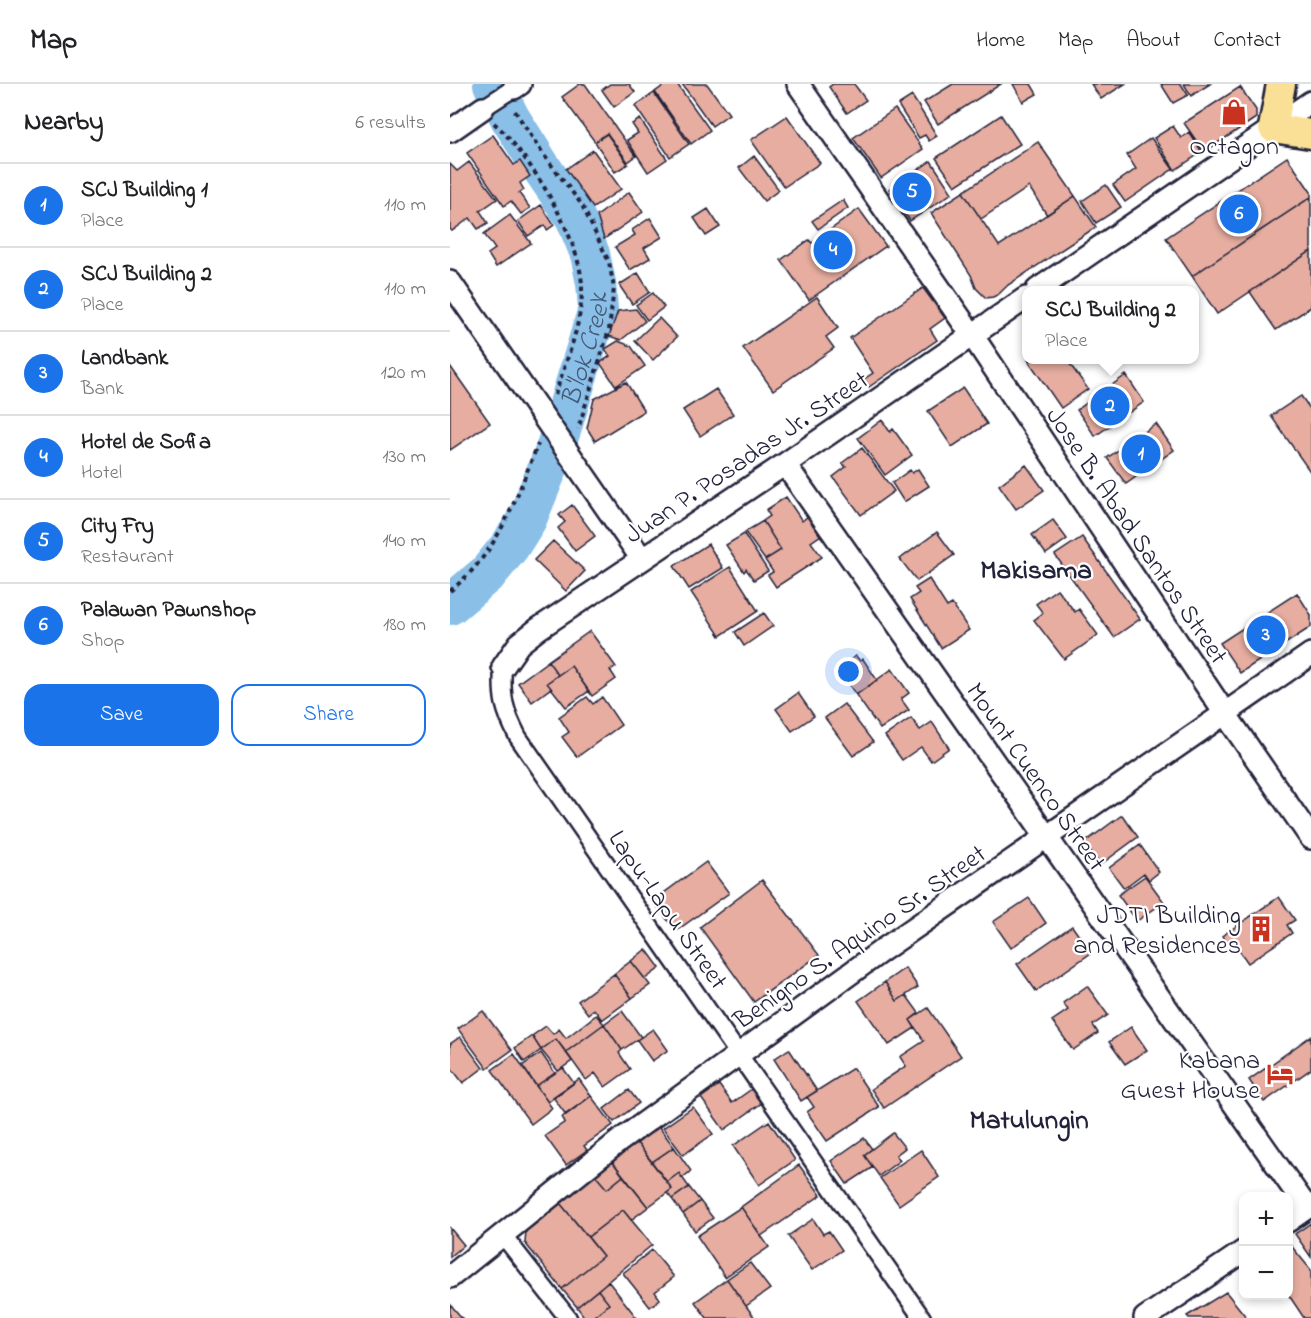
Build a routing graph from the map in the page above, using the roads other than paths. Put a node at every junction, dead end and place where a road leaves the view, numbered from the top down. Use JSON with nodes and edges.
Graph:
{"nodes":[{"id":1,"x":798,"y":84,"type":"edge"},
{"id":2,"x":1281,"y":84,"type":"edge"},
{"id":3,"x":517,"y":86,"type":"edge"},
{"id":4,"x":1311,"y":102,"type":"edge"},
{"id":5,"x":482,"y":109,"type":"joint"},
{"id":6,"x":1273,"y":128,"type":"junction"},
{"id":7,"x":450,"y":130,"type":"edge"},
{"id":8,"x":1311,"y":134,"type":"edge"},
{"id":9,"x":450,"y":282,"type":"edge"},
{"id":10,"x":1044,"y":286,"type":"edge"},
{"id":11,"x":1022,"y":301,"type":"edge"},
{"id":12,"x":972,"y":335,"type":"junction"},
{"id":13,"x":785,"y":464,"type":"junction"},
{"id":14,"x":642,"y":559,"type":"junction"},
{"id":15,"x":1311,"y":654,"type":"edge"},
{"id":16,"x":504,"y":667,"type":"joint"},
{"id":17,"x":1224,"y":712,"type":"junction"},
{"id":18,"x":1046,"y":836,"type":"junction"},
{"id":19,"x":1311,"y":838,"type":"edge"},
{"id":20,"x":740,"y":1054,"type":"junction"},
{"id":21,"x":1309,"y":1207,"type":"edge"},
{"id":22,"x":1293,"y":1218,"type":"edge"},
{"id":23,"x":502,"y":1234,"type":"junction"},
{"id":24,"x":1239,"y":1255,"type":"edge"},
{"id":25,"x":450,"y":1277,"type":"edge"},
{"id":26,"x":1159,"y":1314,"type":"edge"},
{"id":27,"x":568,"y":1318,"type":"edge"},
{"id":28,"x":922,"y":1318,"type":"edge"}],
"edges":[{"from":1,"to":12,"type":"street","name":"Jose B. Abad Santos Street"},
{"from":2,"to":6,"type":"highway"},
{"from":3,"to":5,"type":"street"},
{"from":4,"to":6,"type":"street"},
{"from":5,"to":7,"type":"street"},
{"from":6,"to":8,"type":"highway"},
{"from":6,"to":10,"type":"street"},
{"from":9,"to":14,"type":"street"},
{"from":11,"to":12,"type":"street","name":"Juan P. Posadas Jr. Street"},
{"from":12,"to":13,"type":"street","name":"Juan P. Posadas Jr. Street"},
{"from":12,"to":17,"type":"street","name":"Jose B. Abad Santos Street"},
{"from":13,"to":14,"type":"street","name":"Juan P. Posadas Jr. Street"},
{"from":13,"to":18,"type":"street","name":"Mount Cuenco Street"},
{"from":14,"to":16,"type":"street","name":"Juan P. Posadas Jr. Street"},
{"from":15,"to":17,"type":"street","name":"Benigno S. Aquino Sr. Street"},
{"from":16,"to":20,"type":"street","name":"Lapu-Lapu Street"},
{"from":17,"to":18,"type":"street","name":"Benigno S. Aquino Sr. Street"},
{"from":17,"to":19,"type":"street","name":"Jose B. Abad Santos Street"},
{"from":18,"to":20,"type":"street","name":"Benigno S. Aquino Sr. Street"},
{"from":18,"to":21,"type":"street","name":"Mount Cuenco Street"},
{"from":20,"to":23,"type":"street","name":"Benigno S. Aquino Sr. Street"},
{"from":20,"to":28,"type":"street","name":"Lapu-Lapu Street"},
{"from":21,"to":22,"type":"street"},
{"from":23,"to":25,"type":"street","name":"Benigno S. Aquino Sr. Street"},
{"from":23,"to":27,"type":"street"},
{"from":24,"to":26,"type":"street"}]}
